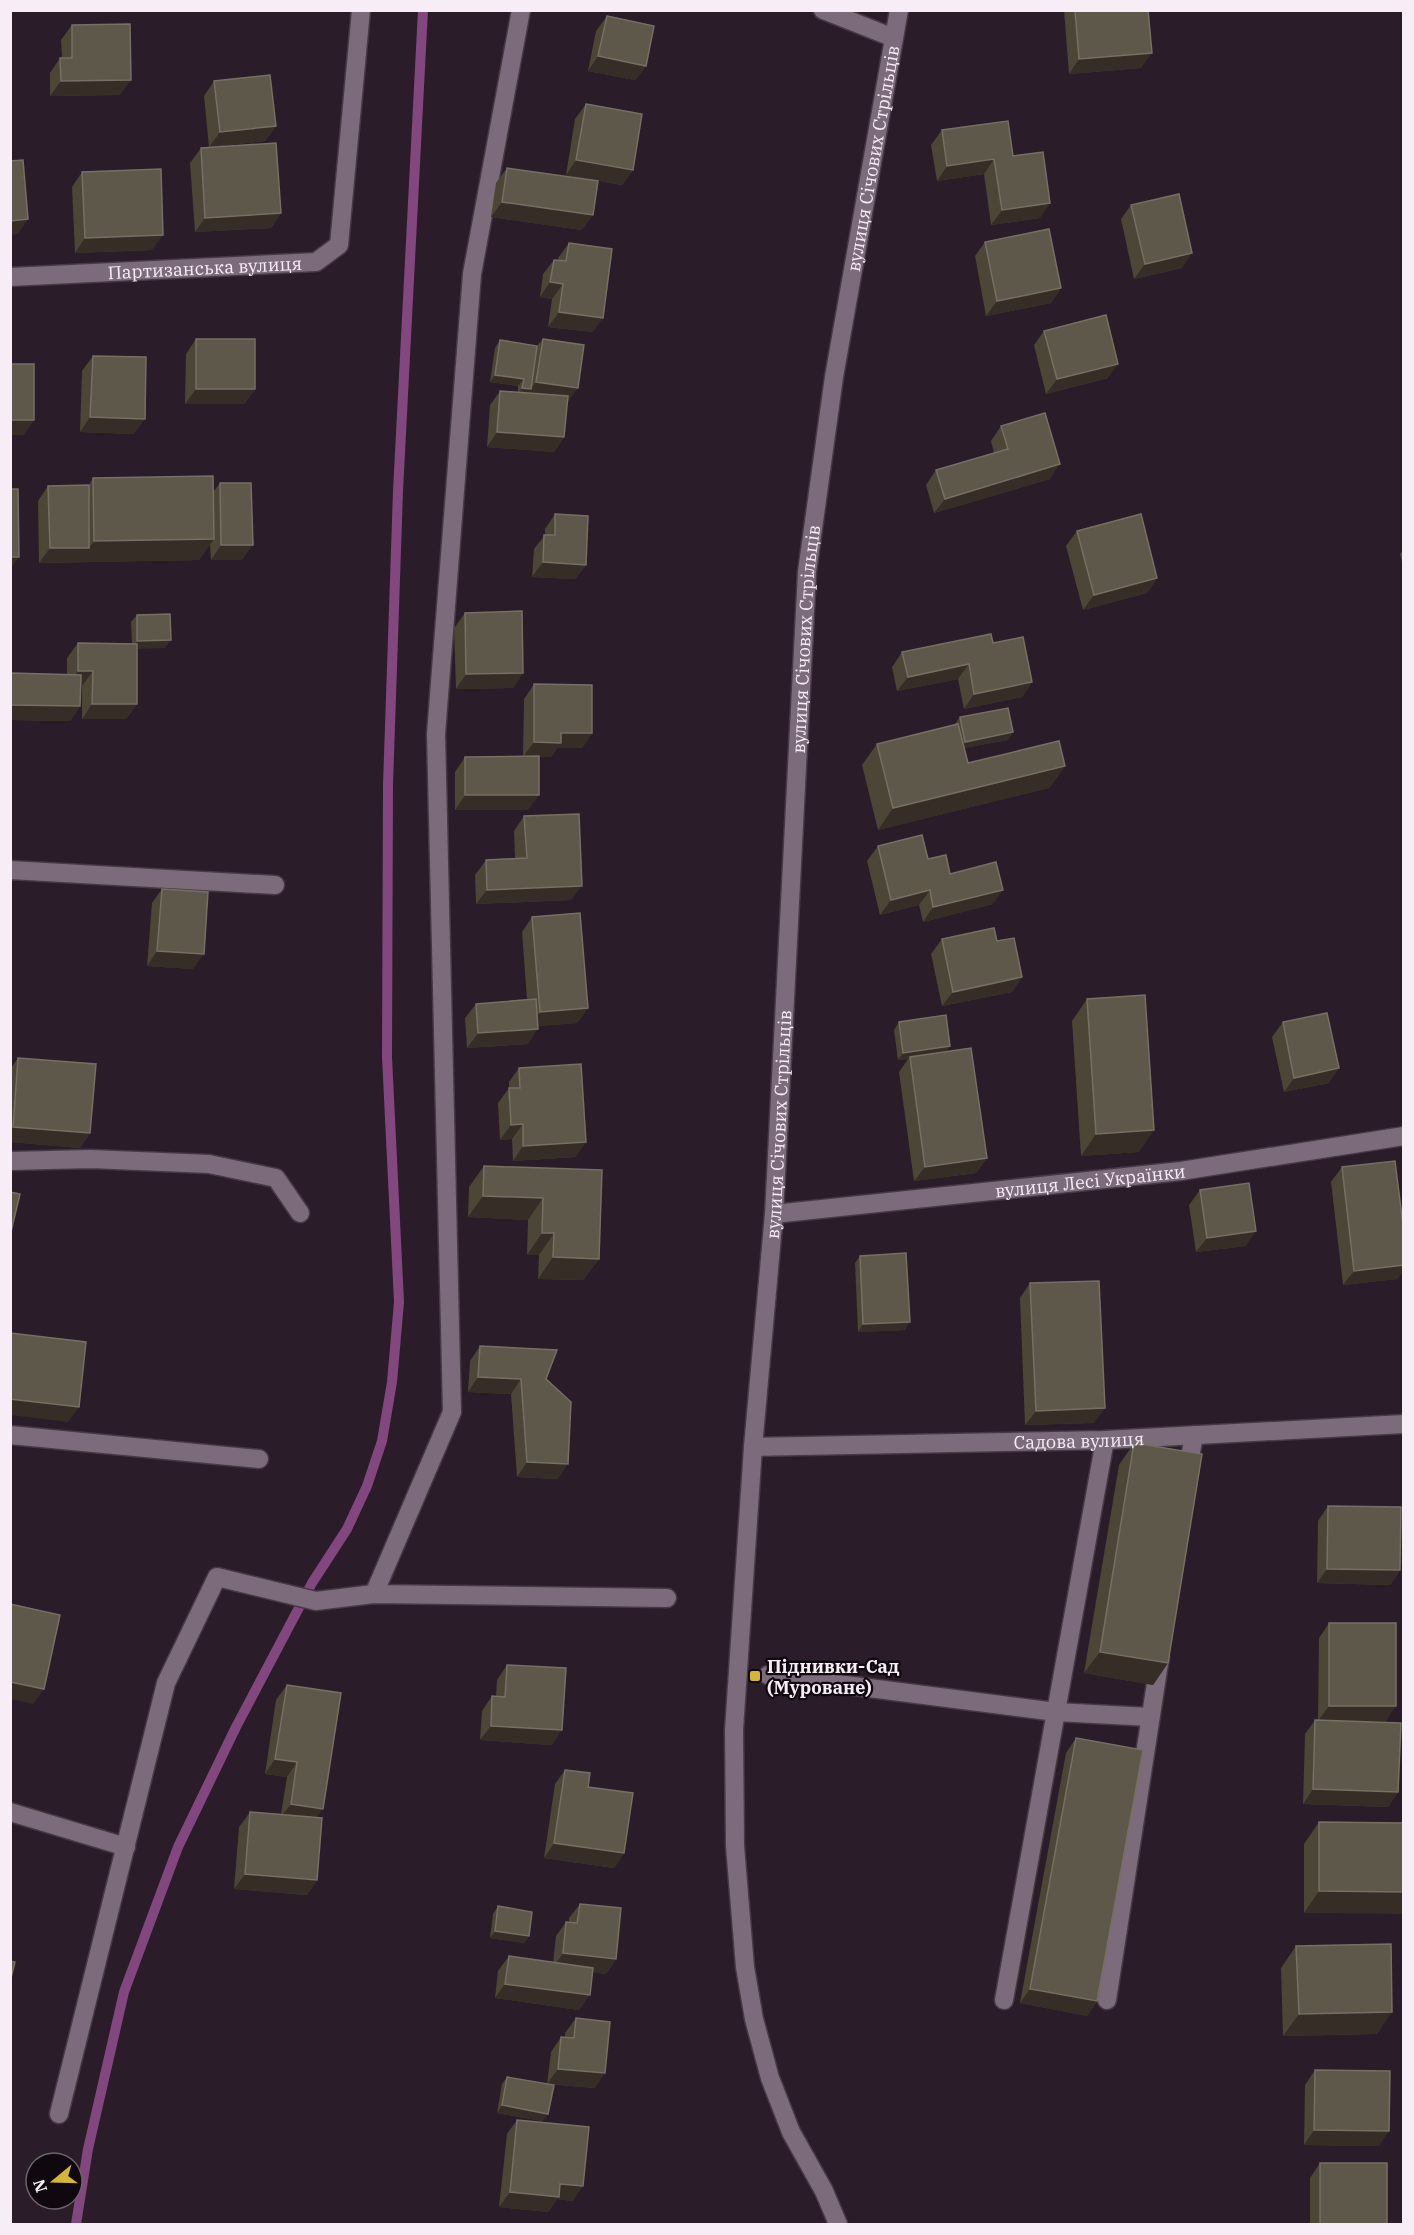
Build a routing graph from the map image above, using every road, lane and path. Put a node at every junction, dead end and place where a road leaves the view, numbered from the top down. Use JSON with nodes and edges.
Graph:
{"nodes":[{"id":1,"x":361,"y":10,"type":"edge"},
{"id":2,"x":521,"y":10,"type":"edge"},
{"id":3,"x":823,"y":10,"type":"edge"},
{"id":4,"x":899,"y":10,"type":"edge"},
{"id":5,"x":894,"y":38,"type":"junction"},
{"id":6,"x":10,"y":277,"type":"edge"},
{"id":7,"x":10,"y":870,"type":"edge"},
{"id":8,"x":275,"y":885,"type":"dead end"},
{"id":9,"x":1404,"y":1136,"type":"edge"},
{"id":10,"x":10,"y":1161,"type":"edge"},
{"id":11,"x":300,"y":1213,"type":"dead end"},
{"id":12,"x":774,"y":1214,"type":"junction"},
{"id":13,"x":1404,"y":1424,"type":"edge"},
{"id":14,"x":10,"y":1435,"type":"edge"},
{"id":15,"x":1194,"y":1436,"type":"junction"},
{"id":16,"x":1105,"y":1440,"type":"junction"},
{"id":17,"x":753,"y":1447,"type":"junction"},
{"id":18,"x":259,"y":1459,"type":"dead end"},
{"id":19,"x":1185,"y":1494,"type":"edge"},
{"id":20,"x":374,"y":1594,"type":"junction"},
{"id":21,"x":667,"y":1598,"type":"dead end"},
{"id":22,"x":1163,"y":1635,"type":"edge"},
{"id":23,"x":768,"y":1675,"type":"dead end"},
{"id":24,"x":1056,"y":1712,"type":"junction"},
{"id":25,"x":1150,"y":1718,"type":"junction"},
{"id":26,"x":10,"y":1812,"type":"edge"},
{"id":27,"x":126,"y":1847,"type":"junction"},
{"id":28,"x":1004,"y":2000,"type":"dead end"},
{"id":29,"x":1107,"y":2000,"type":"dead end"},
{"id":30,"x":59,"y":2114,"type":"dead end"},
{"id":31,"x":838,"y":2224,"type":"edge"}],
"edges":[{"from":1,"to":6,"type":"street","name":"Партизанська вулиця"},
{"from":2,"to":20,"type":"street"},
{"from":3,"to":5,"type":"street"},
{"from":4,"to":5,"type":"street","name":"вулиця Січових Стрільців"},
{"from":5,"to":12,"type":"street","name":"вулиця Січових Стрільців"},
{"from":7,"to":8,"type":"street"},
{"from":9,"to":12,"type":"street","name":"вулиця Лесі Українки"},
{"from":10,"to":11,"type":"street"},
{"from":12,"to":17,"type":"street","name":"вулиця Січових Стрільців"},
{"from":13,"to":15,"type":"street","name":"Садова вулиця"},
{"from":14,"to":18,"type":"street"},
{"from":15,"to":16,"type":"street","name":"Садова вулиця"},
{"from":15,"to":19,"type":"street"},
{"from":16,"to":17,"type":"street","name":"Садова вулиця"},
{"from":16,"to":24,"type":"street"},
{"from":17,"to":31,"type":"street","name":"вулиця Січових Стрільців"},
{"from":20,"to":21,"type":"street"},
{"from":20,"to":27,"type":"street"},
{"from":22,"to":25,"type":"street"},
{"from":23,"to":24,"type":"street"},
{"from":24,"to":25,"type":"street"},
{"from":24,"to":28,"type":"street"},
{"from":25,"to":29,"type":"street"},
{"from":26,"to":27,"type":"street"},
{"from":27,"to":30,"type":"street"}]}
